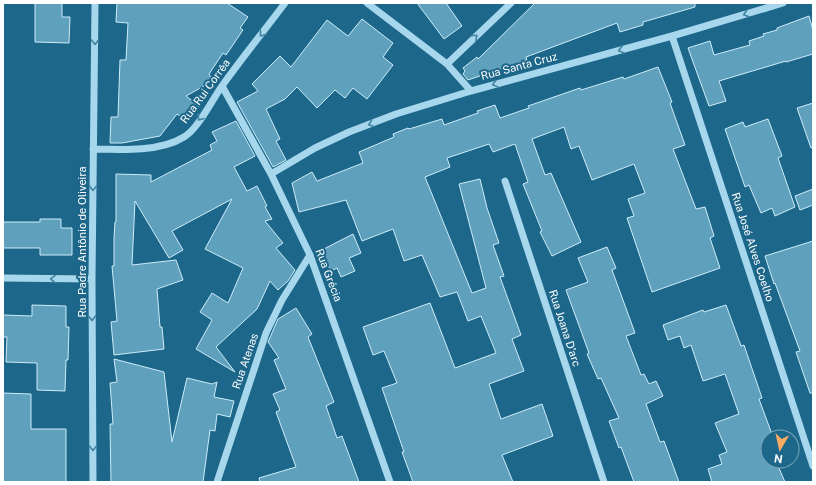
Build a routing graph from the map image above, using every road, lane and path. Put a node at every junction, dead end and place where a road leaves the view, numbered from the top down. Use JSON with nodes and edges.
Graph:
{"nodes":[{"id":1,"x":95,"y":3,"type":"edge"},
{"id":2,"x":285,"y":3,"type":"edge"},
{"id":3,"x":367,"y":3,"type":"edge"},
{"id":4,"x":511,"y":3,"type":"edge"},
{"id":5,"x":783,"y":3,"type":"edge"},
{"id":6,"x":672,"y":36,"type":"junction"},
{"id":7,"x":447,"y":64,"type":"junction"},
{"id":8,"x":222,"y":86,"type":"junction"},
{"id":9,"x":471,"y":91,"type":"junction"},
{"id":10,"x":94,"y":149,"type":"junction"},
{"id":11,"x":271,"y":174,"type":"junction"},
{"id":12,"x":505,"y":181,"type":"dead end"},
{"id":13,"x":310,"y":255,"type":"junction"},
{"id":14,"x":3,"y":278,"type":"edge"},
{"id":15,"x":92,"y":279,"type":"junction"},
{"id":16,"x":813,"y":466,"type":"edge"},
{"id":17,"x":94,"y":482,"type":"edge"},
{"id":18,"x":217,"y":482,"type":"edge"},
{"id":19,"x":390,"y":482,"type":"edge"},
{"id":20,"x":604,"y":482,"type":"edge"}],
"edges":[{"from":1,"to":10,"type":"street","name":"Rua Padre Antônio de Oliveira","one_way":true},
{"from":2,"to":8,"type":"street","name":"Rua Rui Corrêa","one_way":true},
{"from":3,"to":7,"type":"street"},
{"from":7,"to":4,"type":"street","one_way":true},
{"from":5,"to":6,"type":"street","name":"Rua Santa Cruz","one_way":true},
{"from":6,"to":9,"type":"street","name":"Rua Santa Cruz","one_way":true},
{"from":6,"to":16,"type":"street","name":"Rua José Alves Coelho"},
{"from":7,"to":9,"type":"street"},
{"from":8,"to":10,"type":"street","name":"Rua Rui Corrêa","one_way":true},
{"from":8,"to":11,"type":"street","name":"Rua Grécia"},
{"from":9,"to":11,"type":"street","name":"Rua Santa Cruz","one_way":true},
{"from":10,"to":15,"type":"street","name":"Rua Padre Antônio de Oliveira","one_way":true},
{"from":11,"to":13,"type":"street","name":"Rua Grécia"},
{"from":12,"to":20,"type":"street","name":"Rua Joana D'arc"},
{"from":13,"to":18,"type":"street","name":"Rua Atenas"},
{"from":13,"to":19,"type":"street","name":"Rua Grécia"},
{"from":15,"to":14,"type":"street","one_way":true},
{"from":15,"to":17,"type":"street","name":"Rua Padre Antônio de Oliveira","one_way":true}]}
